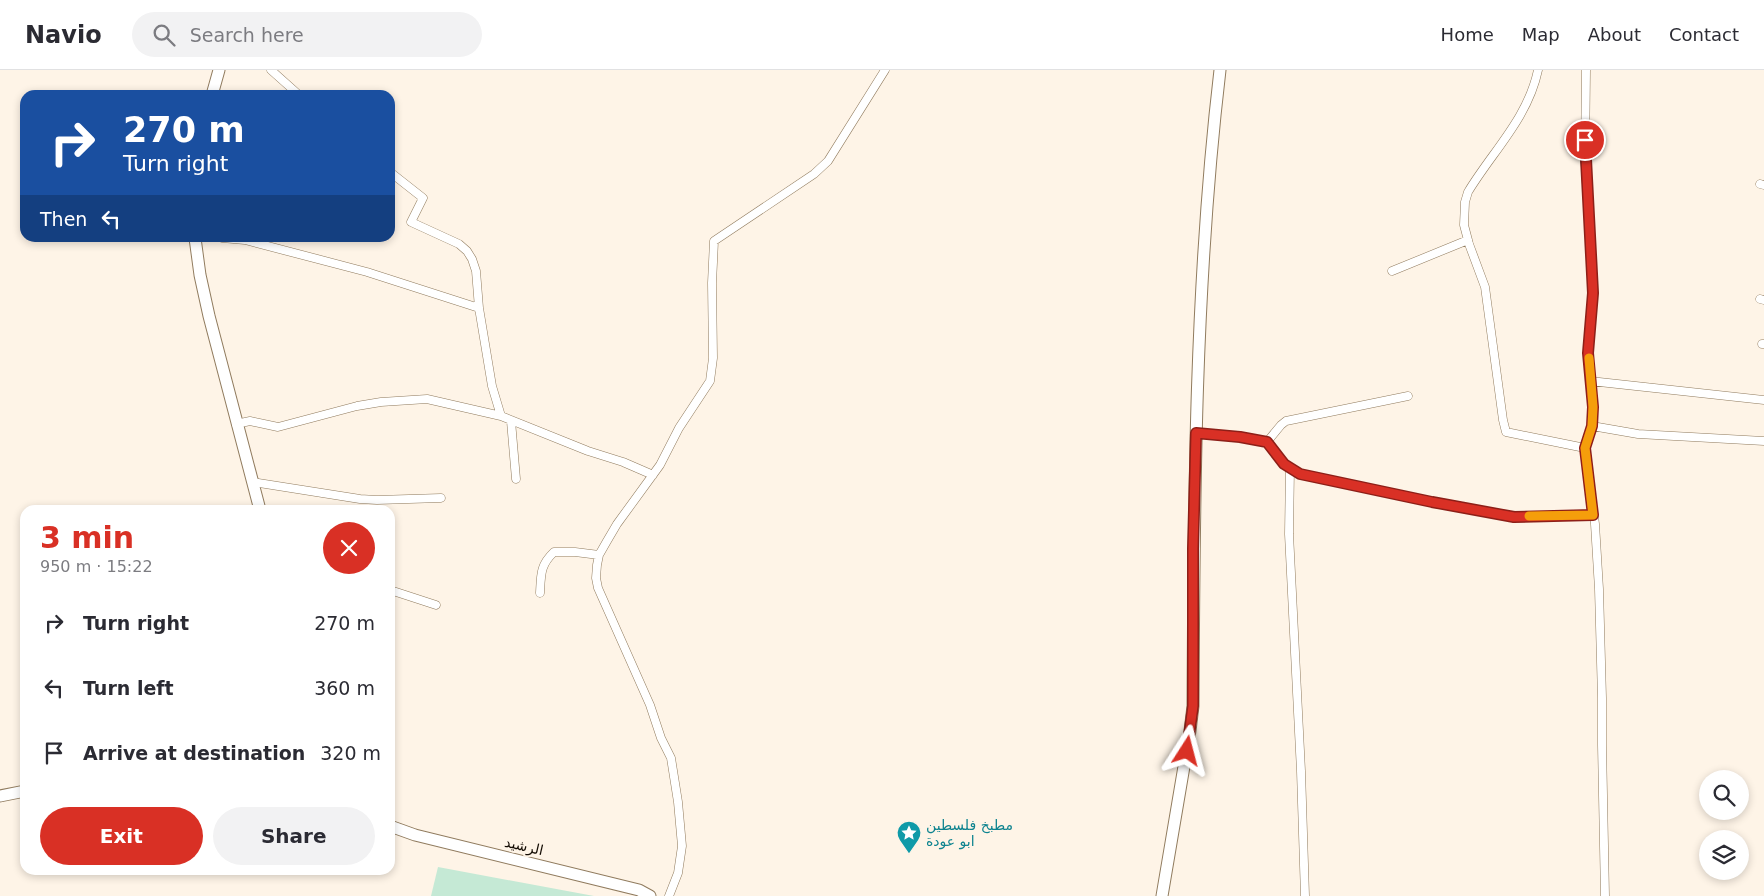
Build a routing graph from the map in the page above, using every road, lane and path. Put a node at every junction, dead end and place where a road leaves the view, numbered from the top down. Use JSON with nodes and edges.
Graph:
{"nodes":[{"id":1,"x":219,"y":70,"type":"edge"},
{"id":2,"x":271,"y":70,"type":"edge"},
{"id":3,"x":885,"y":70,"type":"edge"},
{"id":4,"x":1220,"y":70,"type":"edge"},
{"id":5,"x":1538,"y":70,"type":"edge"},
{"id":6,"x":1586,"y":70,"type":"edge"},
{"id":7,"x":213,"y":90,"type":"edge"},
{"id":8,"x":293,"y":90,"type":"edge"},
{"id":9,"x":395,"y":176,"type":"edge"},
{"id":10,"x":1468,"y":240,"type":"junction"},
{"id":11,"x":196,"y":242,"type":"edge"},
{"id":12,"x":253,"y":242,"type":"edge"},
{"id":13,"x":1392,"y":271,"type":"dead end"},
{"id":14,"x":479,"y":308,"type":"junction"},
{"id":15,"x":1590,"y":381,"type":"junction"},
{"id":16,"x":1408,"y":396,"type":"dead end"},
{"id":17,"x":1764,"y":400,"type":"edge"},
{"id":18,"x":501,"y":416,"type":"junction"},
{"id":19,"x":511,"y":421,"type":"junction"},
{"id":20,"x":236,"y":424,"type":"junction"},
{"id":21,"x":1592,"y":426,"type":"junction"},
{"id":22,"x":1196,"y":433,"type":"junction"},
{"id":23,"x":1764,"y":441,"type":"edge"},
{"id":24,"x":1267,"y":442,"type":"junction"},
{"id":25,"x":1585,"y":448,"type":"junction"},
{"id":26,"x":1290,"y":468,"type":"junction"},
{"id":27,"x":653,"y":475,"type":"junction"},
{"id":28,"x":516,"y":479,"type":"dead end"},
{"id":29,"x":252,"y":482,"type":"junction"},
{"id":30,"x":441,"y":498,"type":"dead end"},
{"id":31,"x":259,"y":505,"type":"edge"},
{"id":32,"x":1593,"y":515,"type":"junction"},
{"id":33,"x":599,"y":555,"type":"junction"},
{"id":34,"x":395,"y":592,"type":"edge"},
{"id":35,"x":540,"y":593,"type":"dead end"},
{"id":36,"x":436,"y":605,"type":"dead end"},
{"id":37,"x":20,"y":792,"type":"edge"},
{"id":38,"x":0,"y":796,"type":"edge"},
{"id":39,"x":395,"y":828,"type":"edge"},
{"id":40,"x":650,"y":896,"type":"edge"},
{"id":41,"x":669,"y":896,"type":"edge"},
{"id":42,"x":1162,"y":896,"type":"edge"},
{"id":43,"x":1304,"y":896,"type":"edge"},
{"id":44,"x":1605,"y":896,"type":"edge"}],
"edges":[{"from":1,"to":7,"type":"main road"},
{"from":2,"to":8,"type":"street"},
{"from":3,"to":27,"type":"street"},
{"from":4,"to":22,"type":"main road"},
{"from":5,"to":10,"type":"street"},
{"from":6,"to":15,"type":"street"},
{"from":9,"to":14,"type":"street"},
{"from":10,"to":13,"type":"street"},
{"from":10,"to":25,"type":"street"},
{"from":11,"to":20,"type":"main road"},
{"from":12,"to":14,"type":"street"},
{"from":14,"to":18,"type":"street"},
{"from":15,"to":17,"type":"street"},
{"from":15,"to":21,"type":"street"},
{"from":16,"to":24,"type":"street"},
{"from":18,"to":19,"type":"street"},
{"from":18,"to":20,"type":"street"},
{"from":19,"to":27,"type":"street"},
{"from":19,"to":28,"type":"street"},
{"from":20,"to":29,"type":"main road"},
{"from":21,"to":23,"type":"street"},
{"from":21,"to":25,"type":"street"},
{"from":22,"to":24,"type":"street"},
{"from":22,"to":42,"type":"main road"},
{"from":24,"to":26,"type":"street"},
{"from":25,"to":32,"type":"street"},
{"from":26,"to":32,"type":"street"},
{"from":26,"to":43,"type":"street"},
{"from":27,"to":33,"type":"street"},
{"from":29,"to":30,"type":"street"},
{"from":29,"to":31,"type":"main road"},
{"from":32,"to":44,"type":"street"},
{"from":33,"to":35,"type":"street"},
{"from":33,"to":41,"type":"street"},
{"from":34,"to":36,"type":"street"},
{"from":37,"to":38,"type":"main road"},
{"from":39,"to":40,"type":"main road","name":"الرشيد"}]}
